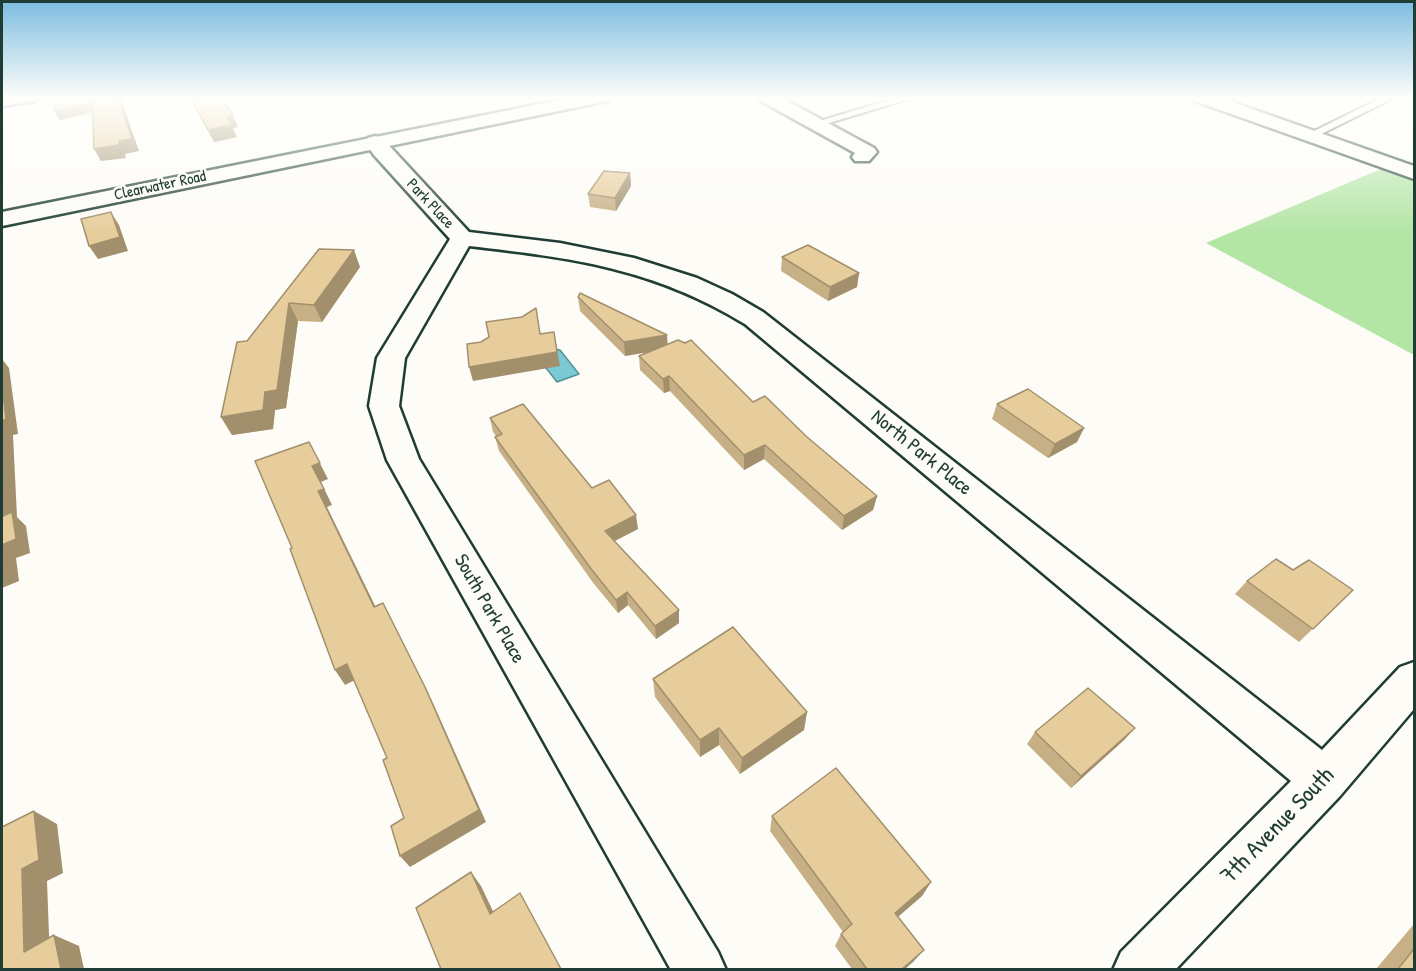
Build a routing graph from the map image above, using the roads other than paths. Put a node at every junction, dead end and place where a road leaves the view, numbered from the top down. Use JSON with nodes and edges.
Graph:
{"nodes":[{"id":1,"x":373,"y":142,"type":"edge"},
{"id":2,"x":375,"y":142,"type":"edge"},
{"id":3,"x":849,"y":142,"type":"edge"},
{"id":4,"x":1327,"y":142,"type":"edge"},
{"id":5,"x":862,"y":157,"type":"dead end"},
{"id":6,"x":1414,"y":173,"type":"edge"},
{"id":7,"x":2,"y":219,"type":"edge"},
{"id":8,"x":462,"y":238,"type":"junction"},
{"id":9,"x":1414,"y":680,"type":"edge"},
{"id":10,"x":1324,"y":780,"type":"junction"},
{"id":11,"x":700,"y":969,"type":"edge"},
{"id":12,"x":1139,"y":969,"type":"edge"}],
"edges":[{"from":1,"to":7,"type":"street","name":"Clearwater Road"},
{"from":2,"to":8,"type":"street","name":"Park Place"},
{"from":3,"to":5,"type":"street"},
{"from":4,"to":6,"type":"street"},
{"from":8,"to":10,"type":"street","name":"North Park Place"},
{"from":8,"to":11,"type":"street","name":"South Park Place"},
{"from":9,"to":10,"type":"street","name":"7th Avenue South"},
{"from":10,"to":12,"type":"street","name":"7th Avenue South"}]}
